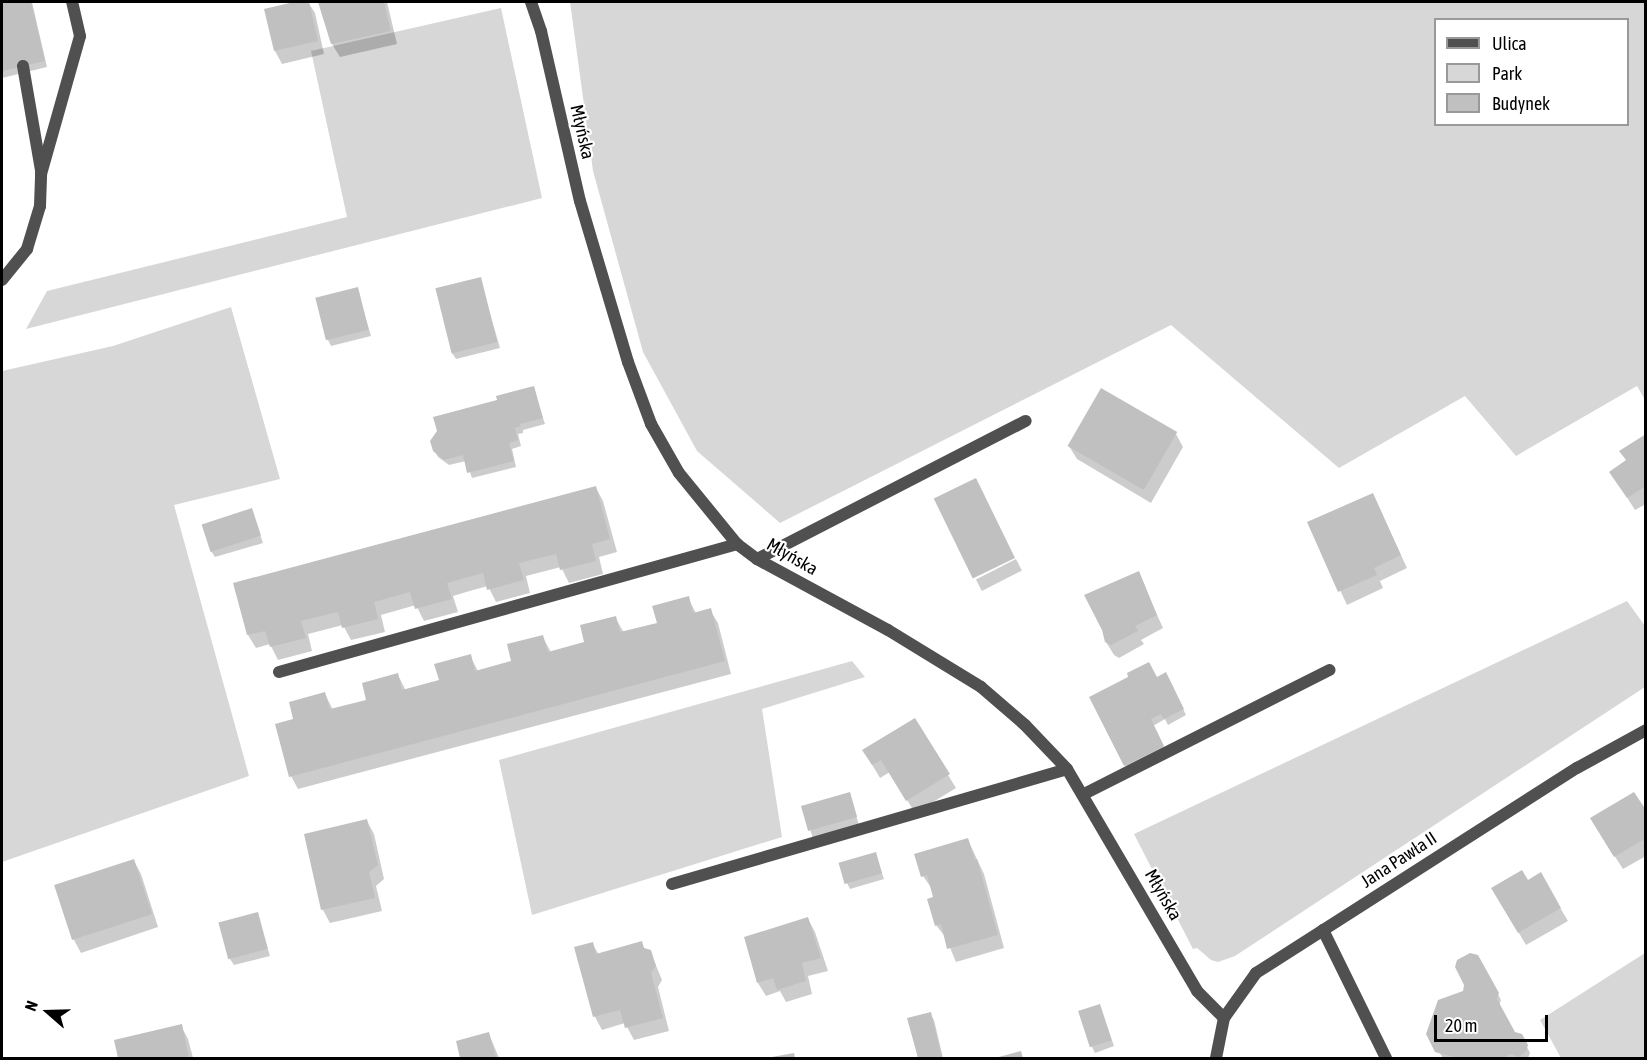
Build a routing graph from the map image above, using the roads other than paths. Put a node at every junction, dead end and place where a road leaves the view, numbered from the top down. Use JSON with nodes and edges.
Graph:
{"nodes":[{"id":1,"x":72,"y":2,"type":"edge"},
{"id":2,"x":531,"y":2,"type":"edge"},
{"id":3,"x":23,"y":66,"type":"dead end"},
{"id":4,"x":41,"y":174,"type":"junction"},
{"id":5,"x":2,"y":280,"type":"edge"},
{"id":6,"x":1026,"y":421,"type":"dead end"},
{"id":7,"x":737,"y":544,"type":"junction"},
{"id":8,"x":758,"y":559,"type":"junction"},
{"id":9,"x":1330,"y":670,"type":"dead end"},
{"id":10,"x":279,"y":672,"type":"dead end"},
{"id":11,"x":1646,"y":730,"type":"edge"},
{"id":12,"x":1067,"y":769,"type":"junction"},
{"id":13,"x":1084,"y":794,"type":"junction"},
{"id":14,"x":672,"y":884,"type":"dead end"},
{"id":15,"x":1323,"y":930,"type":"junction"},
{"id":16,"x":1224,"y":1017,"type":"junction"},
{"id":17,"x":1216,"y":1059,"type":"edge"},
{"id":18,"x":1386,"y":1059,"type":"edge"}],
"edges":[{"from":1,"to":4,"type":"street"},
{"from":2,"to":7,"type":"street","name":"Młyńska"},
{"from":3,"to":4,"type":"street"},
{"from":4,"to":5,"type":"street"},
{"from":6,"to":8,"type":"street"},
{"from":7,"to":8,"type":"street","name":"Młyńska"},
{"from":7,"to":10,"type":"street"},
{"from":8,"to":12,"type":"street","name":"Młyńska"},
{"from":9,"to":13,"type":"street"},
{"from":11,"to":15,"type":"street","name":"Jana Pawła II"},
{"from":12,"to":13,"type":"street","name":"Młyńska"},
{"from":12,"to":14,"type":"street"},
{"from":13,"to":16,"type":"street","name":"Młyńska"},
{"from":15,"to":16,"type":"street","name":"Jana Pawła II"},
{"from":15,"to":18,"type":"street"},
{"from":16,"to":17,"type":"street","name":"Jana Pawła II"}]}
